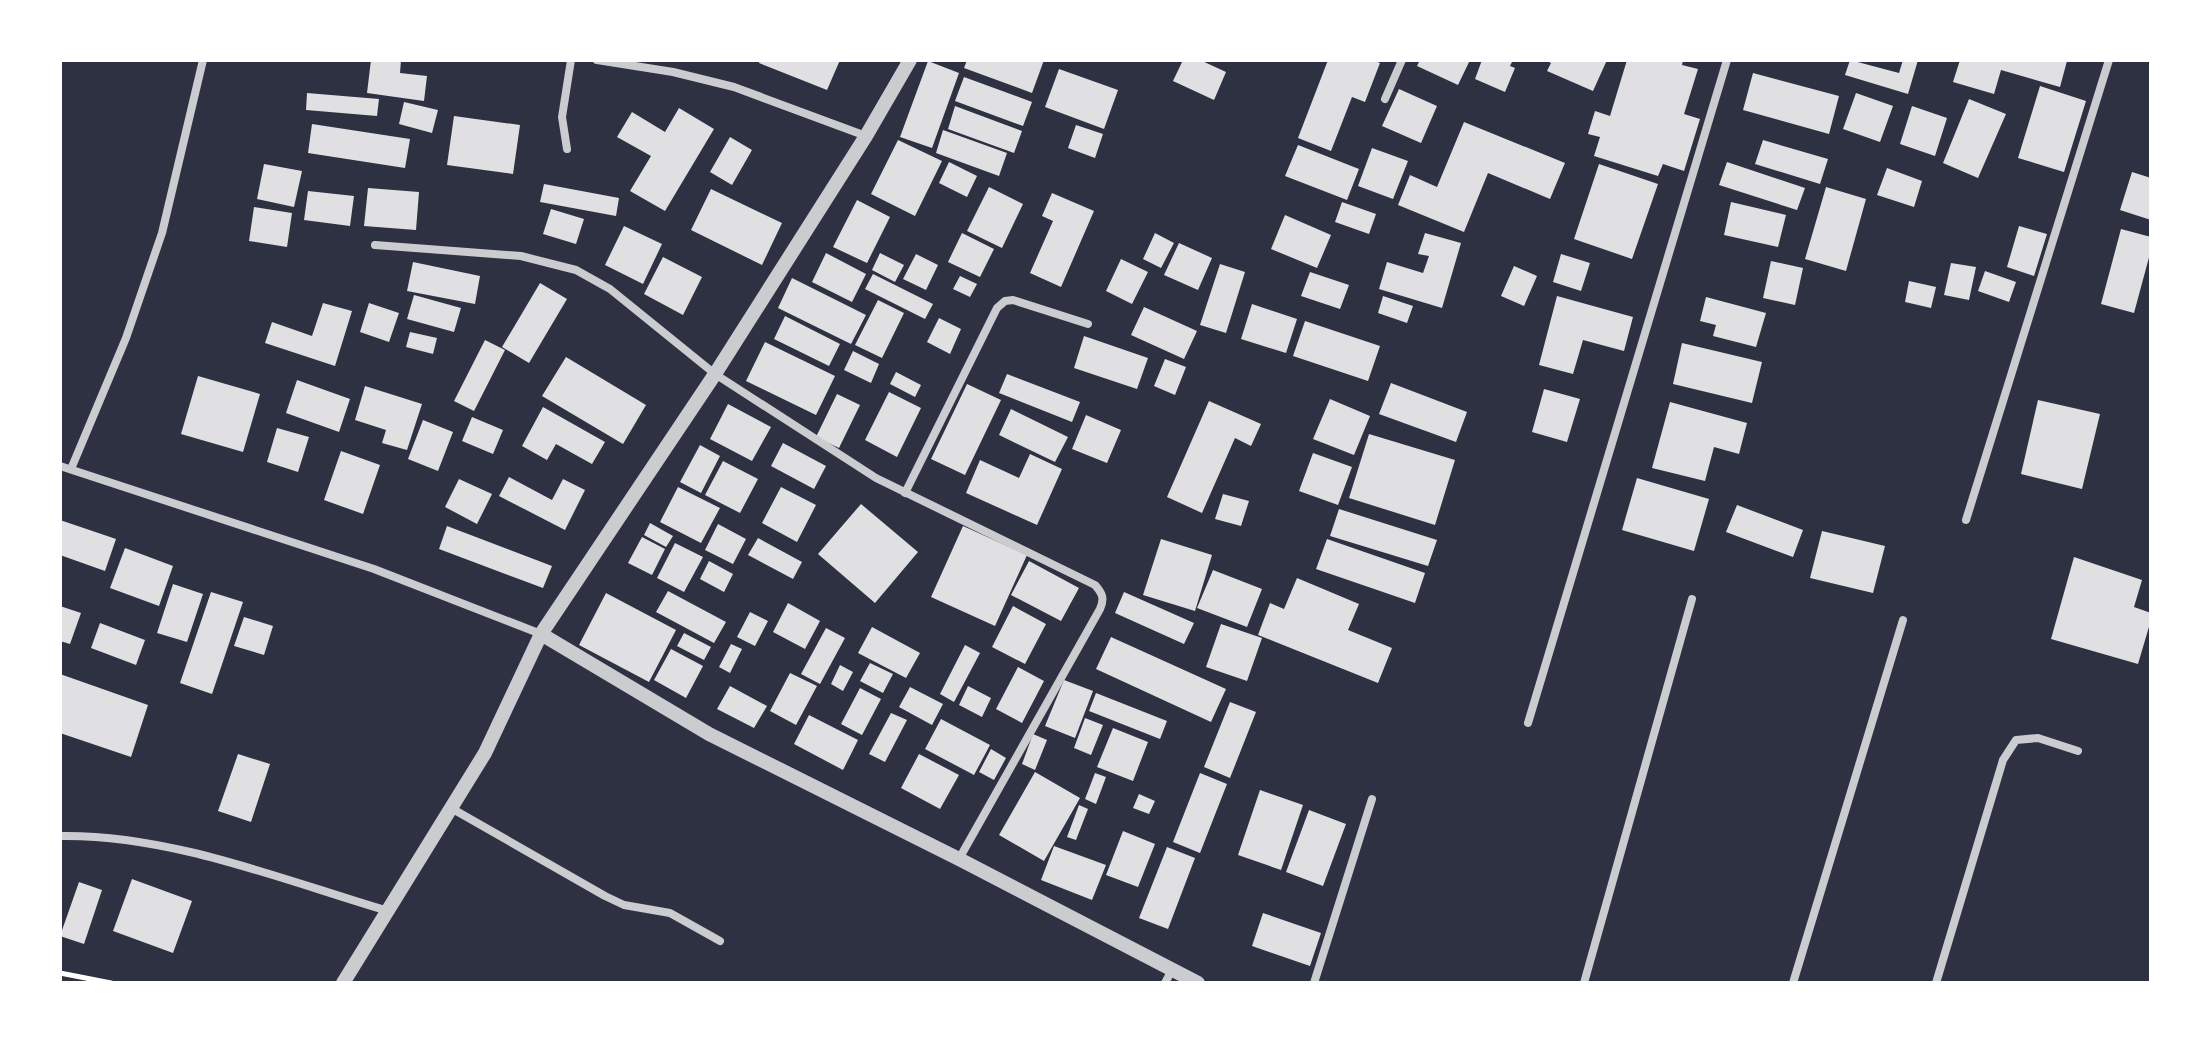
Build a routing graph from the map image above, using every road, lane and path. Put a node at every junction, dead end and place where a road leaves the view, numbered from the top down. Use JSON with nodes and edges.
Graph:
{"nodes":[{"id":1,"x":203,"y":60,"type":"edge"},
{"id":2,"x":571,"y":60,"type":"edge"},
{"id":3,"x":597,"y":60,"type":"edge"},
{"id":4,"x":910,"y":60,"type":"edge"},
{"id":5,"x":1402,"y":60,"type":"edge"},
{"id":6,"x":1727,"y":60,"type":"edge"},
{"id":7,"x":2109,"y":60,"type":"edge"},
{"id":8,"x":1385,"y":99,"type":"dead end"},
{"id":9,"x":866,"y":136,"type":"junction"},
{"id":10,"x":567,"y":149,"type":"dead end"},
{"id":11,"x":375,"y":245,"type":"dead end"},
{"id":12,"x":1088,"y":324,"type":"dead end"},
{"id":13,"x":715,"y":374,"type":"junction"},
{"id":14,"x":60,"y":466,"type":"edge"},
{"id":15,"x":71,"y":469,"type":"junction"},
{"id":16,"x":905,"y":493,"type":"junction"},
{"id":17,"x":1966,"y":520,"type":"dead end"},
{"id":18,"x":1692,"y":599,"type":"dead end"},
{"id":19,"x":1903,"y":620,"type":"dead end"},
{"id":20,"x":541,"y":634,"type":"junction"},
{"id":21,"x":1528,"y":723,"type":"dead end"},
{"id":22,"x":2078,"y":751,"type":"dead end"},
{"id":23,"x":1372,"y":799,"type":"dead end"},
{"id":24,"x":451,"y":808,"type":"junction"},
{"id":25,"x":60,"y":836,"type":"edge"},
{"id":26,"x":959,"y":859,"type":"junction"},
{"id":27,"x":389,"y":911,"type":"junction"},
{"id":28,"x":720,"y":941,"type":"dead end"},
{"id":29,"x":60,"y":973,"type":"edge"},
{"id":30,"x":1168,"y":977,"type":"edge"},
{"id":31,"x":111,"y":983,"type":"edge"},
{"id":32,"x":343,"y":983,"type":"edge"},
{"id":33,"x":1198,"y":983,"type":"edge"},
{"id":34,"x":1314,"y":983,"type":"edge"},
{"id":35,"x":1584,"y":983,"type":"edge"},
{"id":36,"x":1793,"y":983,"type":"edge"},
{"id":37,"x":1936,"y":983,"type":"edge"}],
"edges":[{"from":1,"to":15,"type":"street"},
{"from":2,"to":10,"type":"street"},
{"from":3,"to":9,"type":"street"},
{"from":4,"to":9,"type":"street"},
{"from":5,"to":8,"type":"street"},
{"from":6,"to":21,"type":"street"},
{"from":7,"to":17,"type":"street"},
{"from":9,"to":13,"type":"street"},
{"from":11,"to":13,"type":"street"},
{"from":12,"to":16,"type":"street"},
{"from":13,"to":16,"type":"street"},
{"from":13,"to":20,"type":"street"},
{"from":14,"to":15,"type":"street"},
{"from":15,"to":20,"type":"street"},
{"from":16,"to":26,"type":"street"},
{"from":18,"to":35,"type":"street"},
{"from":19,"to":36,"type":"street"},
{"from":20,"to":24,"type":"street"},
{"from":20,"to":26,"type":"street"},
{"from":22,"to":37,"type":"street"},
{"from":23,"to":34,"type":"street"},
{"from":24,"to":27,"type":"street"},
{"from":24,"to":28,"type":"street"},
{"from":25,"to":27,"type":"street"},
{"from":26,"to":30,"type":"street"},
{"from":27,"to":32,"type":"street"},
{"from":29,"to":31,"type":"path"},
{"from":30,"to":33,"type":"street"}]}
